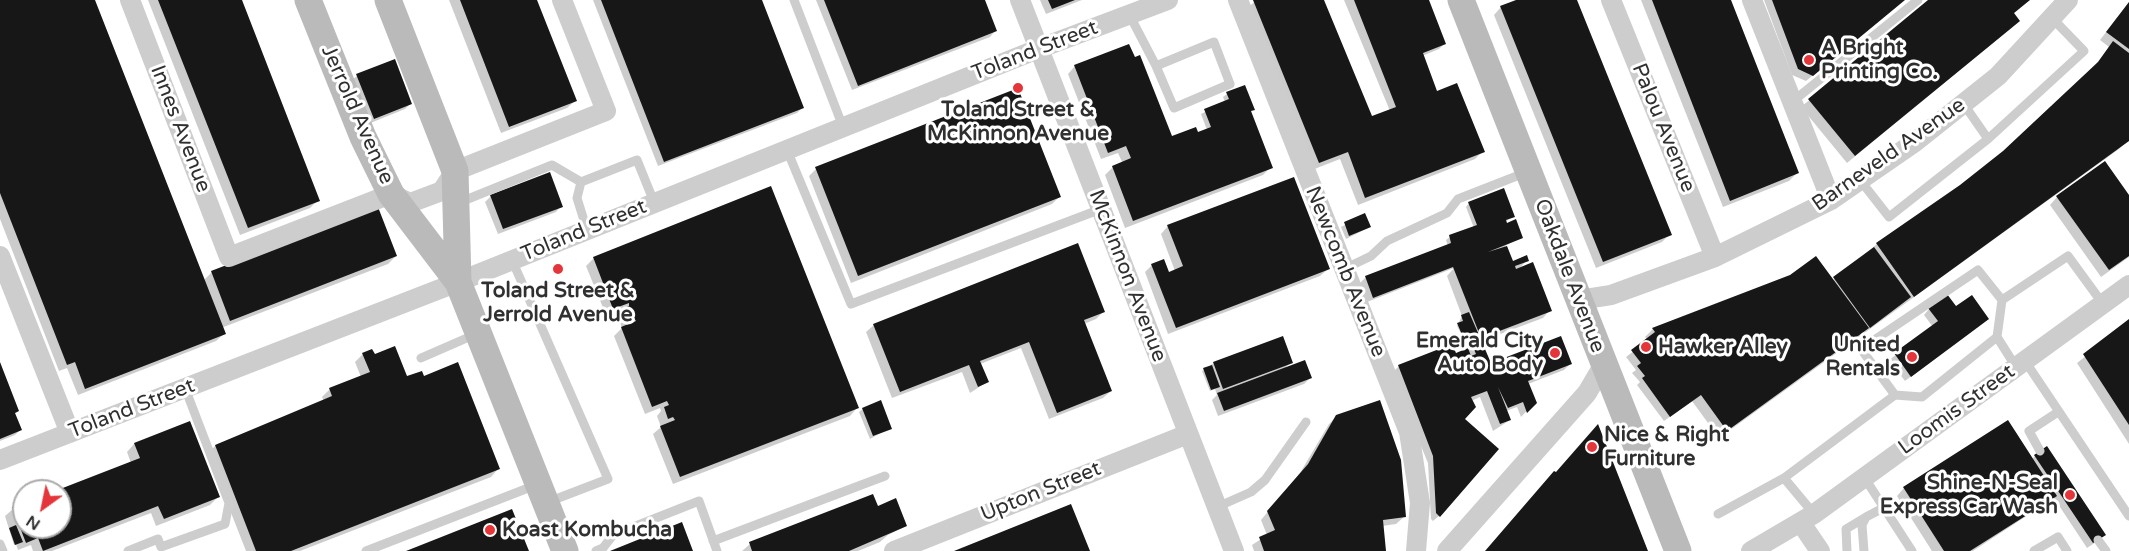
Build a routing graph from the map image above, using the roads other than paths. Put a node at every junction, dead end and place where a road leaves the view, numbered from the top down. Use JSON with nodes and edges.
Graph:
{"nodes":[{"id":1,"x":130,"y":0,"type":"edge"},
{"id":2,"x":308,"y":0,"type":"edge"},
{"id":3,"x":388,"y":0,"type":"edge"},
{"id":4,"x":562,"y":0,"type":"edge"},
{"id":5,"x":794,"y":0,"type":"edge"},
{"id":6,"x":1020,"y":0,"type":"edge"},
{"id":7,"x":1168,"y":0,"type":"edge"},
{"id":8,"x":1238,"y":0,"type":"edge"},
{"id":9,"x":1461,"y":0,"type":"edge"},
{"id":10,"x":1611,"y":0,"type":"edge"},
{"id":11,"x":1752,"y":0,"type":"edge"},
{"id":12,"x":1918,"y":0,"type":"edge"},
{"id":13,"x":2068,"y":0,"type":"edge"},
{"id":14,"x":1129,"y":14,"type":"junction"},
{"id":15,"x":2052,"y":18,"type":"junction"},
{"id":16,"x":1038,"y":49,"type":"junction"},
{"id":17,"x":1156,"y":66,"type":"junction"},
{"id":18,"x":1792,"y":102,"type":"junction"},
{"id":19,"x":1963,"y":103,"type":"junction"},
{"id":20,"x":843,"y":127,"type":"junction"},
{"id":21,"x":1988,"y":139,"type":"junction"},
{"id":22,"x":787,"y":150,"type":"junction"},
{"id":23,"x":455,"y":171,"type":"junction"},
{"id":24,"x":1529,"y":172,"type":"junction"},
{"id":25,"x":1860,"y":180,"type":"junction"},
{"id":26,"x":582,"y":182,"type":"junction"},
{"id":27,"x":391,"y":194,"type":"junction"},
{"id":28,"x":1831,"y":200,"type":"junction"},
{"id":29,"x":654,"y":202,"type":"junction"},
{"id":30,"x":454,"y":205,"type":"junction"},
{"id":31,"x":1101,"y":209,"type":"junction"},
{"id":32,"x":587,"y":230,"type":"junction"},
{"id":33,"x":0,"y":256,"type":"edge"},
{"id":34,"x":1715,"y":257,"type":"junction"},
{"id":35,"x":512,"y":260,"type":"junction"},
{"id":36,"x":1344,"y":269,"type":"junction"},
{"id":37,"x":458,"y":282,"type":"junction"},
{"id":38,"x":2127,"y":290,"type":"edge"},
{"id":39,"x":1579,"y":300,"type":"junction"},
{"id":40,"x":2002,"y":300,"type":"junction"},
{"id":41,"x":2103,"y":304,"type":"junction"},
{"id":42,"x":479,"y":333,"type":"junction"},
{"id":43,"x":1997,"y":337,"type":"junction"},
{"id":44,"x":421,"y":358,"type":"dead end"},
{"id":45,"x":1604,"y":364,"type":"junction"},
{"id":46,"x":2020,"y":364,"type":"junction"},
{"id":47,"x":184,"y":388,"type":"junction"},
{"id":48,"x":1895,"y":395,"type":"junction"},
{"id":49,"x":2058,"y":412,"type":"junction"},
{"id":50,"x":1306,"y":422,"type":"dead end"},
{"id":51,"x":70,"y":433,"type":"junction"},
{"id":52,"x":1188,"y":434,"type":"junction"},
{"id":53,"x":2040,"y":451,"type":"dead end"},
{"id":54,"x":0,"y":460,"type":"edge"},
{"id":55,"x":885,"y":476,"type":"dead end"},
{"id":56,"x":1864,"y":477,"type":"junction"},
{"id":57,"x":1784,"y":478,"type":"junction"},
{"id":58,"x":542,"y":493,"type":"junction"},
{"id":59,"x":1217,"y":507,"type":"junction"},
{"id":60,"x":1883,"y":508,"type":"junction"},
{"id":61,"x":1718,"y":514,"type":"dead end"},
{"id":62,"x":2129,"y":516,"type":"edge"},
{"id":63,"x":1808,"y":518,"type":"junction"},
{"id":64,"x":1866,"y":518,"type":"junction"},
{"id":65,"x":2098,"y":540,"type":"dead end"},
{"id":66,"x":713,"y":541,"type":"junction"},
{"id":67,"x":0,"y":544,"type":"edge"},
{"id":68,"x":3,"y":551,"type":"edge"},
{"id":69,"x":128,"y":551,"type":"edge"},
{"id":70,"x":366,"y":551,"type":"edge"},
{"id":71,"x":564,"y":551,"type":"edge"},
{"id":72,"x":596,"y":551,"type":"edge"},
{"id":73,"x":717,"y":551,"type":"edge"},
{"id":74,"x":894,"y":551,"type":"edge"},
{"id":75,"x":1234,"y":551,"type":"edge"},
{"id":76,"x":1416,"y":551,"type":"edge"},
{"id":77,"x":1448,"y":551,"type":"edge"},
{"id":78,"x":1678,"y":551,"type":"edge"},
{"id":79,"x":1751,"y":551,"type":"edge"},
{"id":80,"x":1820,"y":551,"type":"edge"},
{"id":81,"x":1847,"y":551,"type":"edge"},
{"id":82,"x":1864,"y":551,"type":"edge"},
{"id":83,"x":1912,"y":551,"type":"edge"},
{"id":84,"x":2034,"y":551,"type":"edge"},
{"id":85,"x":2067,"y":551,"type":"edge"},
{"id":86,"x":2106,"y":551,"type":"edge"}],
"edges":[{"from":1,"to":27,"type":"street","name":"Innes Avenue"},
{"from":2,"to":27,"type":"street","name":"Jerrold Avenue"},
{"from":3,"to":23,"type":"street","name":"Jerrold Avenue"},
{"from":4,"to":23,"type":"street"},
{"from":5,"to":20,"type":"lane"},
{"from":6,"to":16,"type":"street","name":"McKinnon Avenue"},
{"from":7,"to":14,"type":"street","name":"Toland Street"},
{"from":8,"to":36,"type":"street","name":"Newcomb Avenue"},
{"from":9,"to":24,"type":"street","name":"Oakdale Avenue"},
{"from":10,"to":34,"type":"street","name":"Palou Avenue"},
{"from":11,"to":18,"type":"street"},
{"from":12,"to":18,"type":"lane"},
{"from":13,"to":15,"type":"street","name":"Barneveld Avenue"},
{"from":14,"to":16,"type":"street","name":"Toland Street"},
{"from":14,"to":17,"type":"lane"},
{"from":15,"to":19,"type":"street","name":"Barneveld Avenue"},
{"from":15,"to":21,"type":"lane"},
{"from":16,"to":20,"type":"street","name":"Toland Street"},
{"from":16,"to":31,"type":"street","name":"McKinnon Avenue"},
{"from":17,"to":17,"type":"lane"},
{"from":18,"to":28,"type":"street"},
{"from":19,"to":21,"type":"lane"},
{"from":19,"to":25,"type":"street","name":"Barneveld Avenue"},
{"from":20,"to":22,"type":"street","name":"Toland Street"},
{"from":21,"to":25,"type":"lane"},
{"from":22,"to":29,"type":"street","name":"Toland Street"},
{"from":22,"to":31,"type":"lane"},
{"from":23,"to":27,"type":"street"},
{"from":23,"to":30,"type":"street","name":"Jerrold Avenue"},
{"from":24,"to":36,"type":"lane"},
{"from":24,"to":39,"type":"street","name":"Oakdale Avenue"},
{"from":25,"to":28,"type":"street","name":"Barneveld Avenue"},
{"from":26,"to":29,"type":"lane"},
{"from":26,"to":30,"type":"lane"},
{"from":26,"to":32,"type":"lane"},
{"from":27,"to":37,"type":"street","name":"Jerrold Avenue"},
{"from":28,"to":34,"type":"street","name":"Barneveld Avenue"},
{"from":29,"to":32,"type":"street","name":"Toland Street"},
{"from":30,"to":37,"type":"street","name":"Jerrold Avenue"},
{"from":31,"to":52,"type":"street","name":"McKinnon Avenue"},
{"from":32,"to":35,"type":"street","name":"Toland Street"},
{"from":33,"to":51,"type":"street"},
{"from":34,"to":39,"type":"street","name":"Barneveld Avenue"},
{"from":35,"to":37,"type":"street","name":"Toland Street"},
{"from":35,"to":58,"type":"lane"},
{"from":36,"to":76,"type":"street","name":"Newcomb Avenue"},
{"from":37,"to":42,"type":"street","name":"Jerrold Avenue"},
{"from":37,"to":47,"type":"street","name":"Toland Street"},
{"from":38,"to":41,"type":"street","name":"Loomis Street"},
{"from":39,"to":45,"type":"street","name":"Oakdale Avenue"},
{"from":40,"to":41,"type":"lane"},
{"from":40,"to":43,"type":"lane"},
{"from":40,"to":48,"type":"lane"},
{"from":41,"to":46,"type":"street","name":"Loomis Street"},
{"from":42,"to":44,"type":"lane"},
{"from":42,"to":58,"type":"street","name":"Jerrold Avenue"},
{"from":43,"to":46,"type":"lane"},
{"from":43,"to":48,"type":"lane"},
{"from":45,"to":77,"type":"street"},
{"from":45,"to":78,"type":"street","name":"Oakdale Avenue"},
{"from":46,"to":49,"type":"lane"},
{"from":46,"to":56,"type":"street","name":"Loomis Street"},
{"from":47,"to":51,"type":"street","name":"Toland Street"},
{"from":47,"to":69,"type":"lane"},
{"from":48,"to":57,"type":"lane"},
{"from":49,"to":53,"type":"lane"},
{"from":49,"to":62,"type":"lane"},
{"from":50,"to":59,"type":"lane"},
{"from":51,"to":54,"type":"street","name":"Toland Street"},
{"from":52,"to":59,"type":"street","name":"McKinnon Avenue"},
{"from":52,"to":74,"type":"street","name":"Upton Street"},
{"from":55,"to":66,"type":"lane"},
{"from":56,"to":60,"type":"lane"},
{"from":56,"to":63,"type":"street","name":"Loomis Street"},
{"from":57,"to":61,"type":"lane"},
{"from":57,"to":63,"type":"lane"},
{"from":58,"to":70,"type":"lane"},
{"from":58,"to":71,"type":"street","name":"Jerrold Avenue"},
{"from":59,"to":75,"type":"street","name":"McKinnon Avenue"},
{"from":60,"to":64,"type":"lane"},
{"from":60,"to":83,"type":"lane"},
{"from":63,"to":79,"type":"street","name":"Loomis Street"},
{"from":63,"to":80,"type":"street"},
{"from":64,"to":81,"type":"lane"},
{"from":64,"to":82,"type":"lane"},
{"from":65,"to":86,"type":"lane"},
{"from":66,"to":72,"type":"lane"},
{"from":66,"to":73,"type":"lane"},
{"from":67,"to":68,"type":"lane"},
{"from":84,"to":85,"type":"lane"}]}
